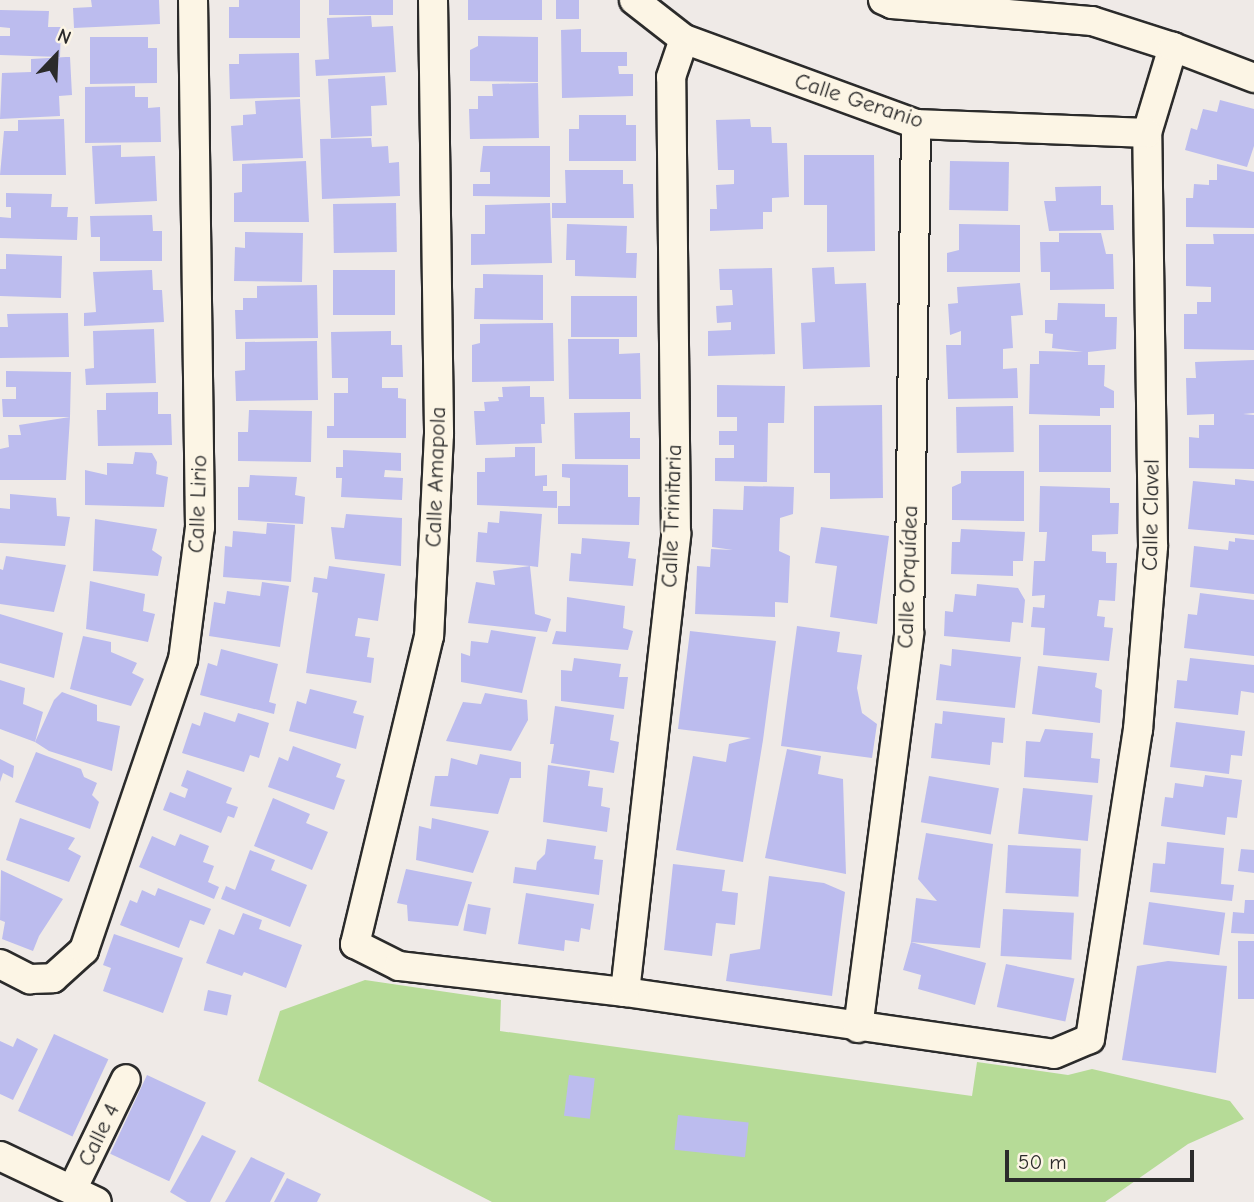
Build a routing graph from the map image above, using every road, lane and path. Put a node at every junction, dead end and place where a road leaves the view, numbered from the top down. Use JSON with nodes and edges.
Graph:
{"nodes":[{"id":1,"x":193,"y":0,"type":"edge"},
{"id":2,"x":433,"y":0,"type":"edge"},
{"id":3,"x":634,"y":0,"type":"edge"},
{"id":4,"x":883,"y":0,"type":"edge"},
{"id":5,"x":684,"y":39,"type":"junction"},
{"id":6,"x":1173,"y":47,"type":"junction"},
{"id":7,"x":1254,"y":78,"type":"edge"},
{"id":8,"x":916,"y":124,"type":"junction"},
{"id":9,"x":1147,"y":134,"type":"junction"},
{"id":10,"x":0,"y":964,"type":"edge"},
{"id":11,"x":625,"y":992,"type":"junction"},
{"id":12,"x":858,"y":1028,"type":"junction"},
{"id":13,"x":126,"y":1079,"type":"dead end"},
{"id":14,"x":0,"y":1156,"type":"edge"},
{"id":15,"x":72,"y":1190,"type":"junction"},
{"id":16,"x":97,"y":1202,"type":"edge"}],
"edges":[{"from":1,"to":10,"type":"street","name":"Calle Lirio"},
{"from":2,"to":11,"type":"street","name":"Calle Amapola"},
{"from":3,"to":5,"type":"street","name":"Calle Geranio"},
{"from":4,"to":6,"type":"street"},
{"from":5,"to":8,"type":"street","name":"Calle Geranio"},
{"from":5,"to":11,"type":"street","name":"Calle Trinitaria"},
{"from":6,"to":7,"type":"street"},
{"from":6,"to":9,"type":"street","name":"Calle Clavel"},
{"from":8,"to":9,"type":"street","name":"Calle Geranio"},
{"from":8,"to":12,"type":"street","name":"Calle Orquídea"},
{"from":9,"to":12,"type":"street","name":"Calle Clavel"},
{"from":11,"to":12,"type":"street"},
{"from":13,"to":15,"type":"street","name":"Calle 4"},
{"from":14,"to":15,"type":"street"},
{"from":15,"to":16,"type":"street"}]}
